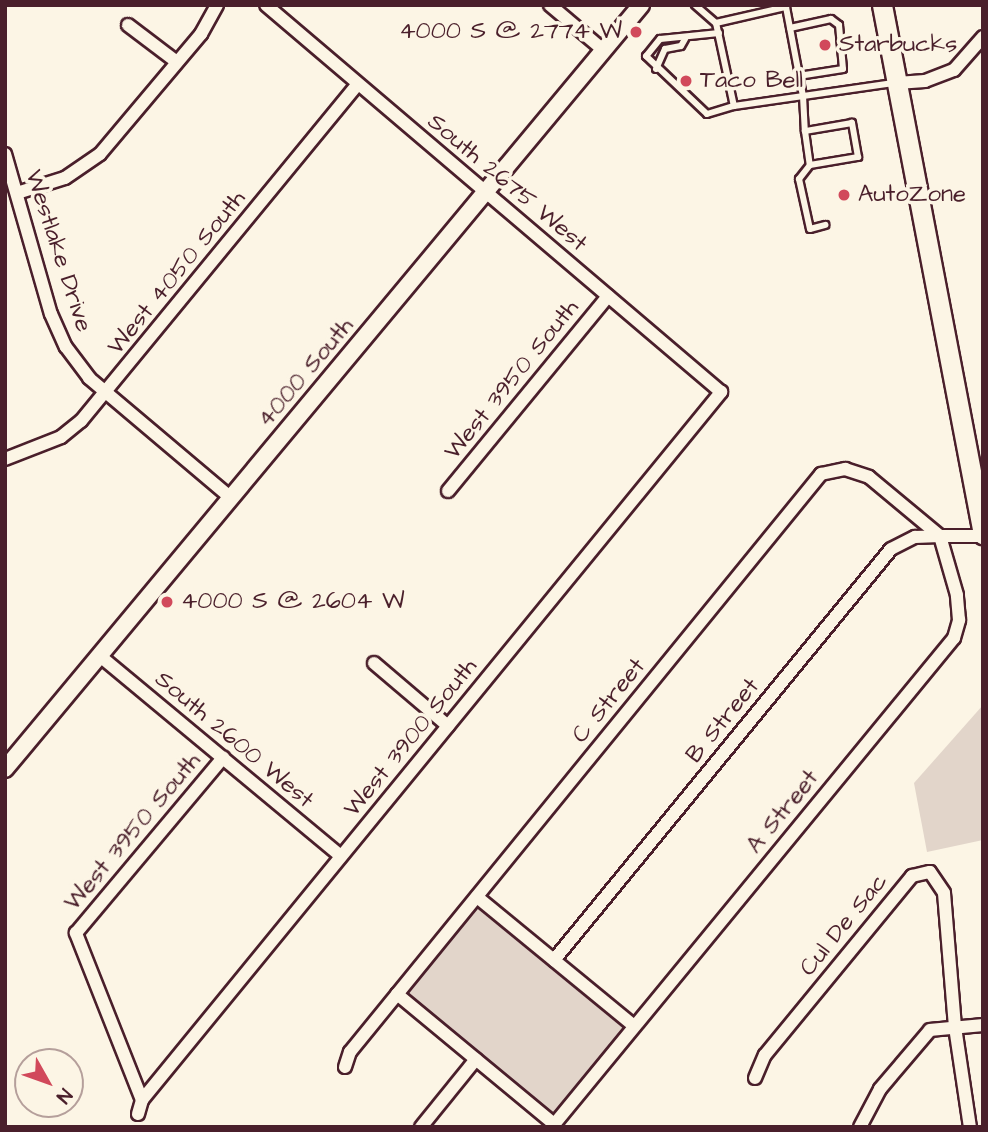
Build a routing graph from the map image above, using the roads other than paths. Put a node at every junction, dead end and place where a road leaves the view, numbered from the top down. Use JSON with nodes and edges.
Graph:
{"nodes":[{"id":1,"x":217,"y":5,"type":"edge"},
{"id":2,"x":266,"y":5,"type":"edge"},
{"id":3,"x":550,"y":5,"type":"edge"},
{"id":4,"x":641,"y":5,"type":"edge"},
{"id":5,"x":695,"y":5,"type":"edge"},
{"id":6,"x":882,"y":5,"type":"edge"},
{"id":7,"x":785,"y":6,"type":"edge"},
{"id":8,"x":716,"y":23,"type":"junction"},
{"id":9,"x":128,"y":25,"type":"dead end"},
{"id":10,"x":790,"y":28,"type":"junction"},
{"id":11,"x":719,"y":33,"type":"junction"},
{"id":12,"x":983,"y":37,"type":"edge"},
{"id":13,"x":685,"y":40,"type":"junction"},
{"id":14,"x":602,"y":49,"type":"junction"},
{"id":15,"x":177,"y":62,"type":"junction"},
{"id":16,"x":656,"y":69,"type":"junction"},
{"id":17,"x":799,"y":76,"type":"junction"},
{"id":18,"x":897,"y":83,"type":"junction"},
{"id":19,"x":358,"y":84,"type":"junction"},
{"id":20,"x":803,"y":96,"type":"junction"},
{"id":21,"x":734,"y":106,"type":"junction"},
{"id":22,"x":804,"y":131,"type":"junction"},
{"id":23,"x":5,"y":154,"type":"edge"},
{"id":24,"x":810,"y":165,"type":"junction"},
{"id":25,"x":486,"y":192,"type":"junction"},
{"id":26,"x":16,"y":193,"type":"junction"},
{"id":27,"x":825,"y":225,"type":"dead end"},
{"id":28,"x":608,"y":296,"type":"junction"},
{"id":29,"x":721,"y":392,"type":"joint"},
{"id":30,"x":106,"y":393,"type":"junction"},
{"id":31,"x":5,"y":459,"type":"edge"},
{"id":32,"x":448,"y":491,"type":"dead end"},
{"id":33,"x":232,"y":499,"type":"junction"},
{"id":34,"x":983,"y":535,"type":"edge"},
{"id":35,"x":940,"y":536,"type":"junction"},
{"id":36,"x":100,"y":656,"type":"junction"},
{"id":37,"x":374,"y":663,"type":"dead end"},
{"id":38,"x":448,"y":726,"type":"junction"},
{"id":39,"x":223,"y":758,"type":"junction"},
{"id":40,"x":5,"y":769,"type":"edge"},
{"id":41,"x":341,"y":856,"type":"junction"},
{"id":42,"x":477,"y":897,"type":"junction"},
{"id":43,"x":554,"y":960,"type":"junction"},
{"id":44,"x":397,"y":994,"type":"junction"},
{"id":45,"x":983,"y":1025,"type":"edge"},
{"id":46,"x":634,"y":1026,"type":"junction"},
{"id":47,"x":955,"y":1027,"type":"junction"},
{"id":48,"x":476,"y":1059,"type":"junction"},
{"id":49,"x":345,"y":1067,"type":"dead end"},
{"id":50,"x":755,"y":1078,"type":"dead end"},
{"id":51,"x":142,"y":1100,"type":"junction"},
{"id":52,"x":138,"y":1114,"type":"dead end"},
{"id":53,"x":553,"y":1125,"type":"edge"},
{"id":54,"x":421,"y":1127,"type":"edge"},
{"id":55,"x":860,"y":1127,"type":"edge"},
{"id":56,"x":970,"y":1127,"type":"edge"}],
"edges":[{"from":1,"to":15,"type":"street"},
{"from":2,"to":19,"type":"street","name":"South 2675 West"},
{"from":3,"to":14,"type":"street"},
{"from":4,"to":14,"type":"street","name":"4000 South"},
{"from":5,"to":8,"type":"lane"},
{"from":6,"to":18,"type":"main road"},
{"from":7,"to":8,"type":"lane"},
{"from":7,"to":10,"type":"lane"},
{"from":8,"to":11,"type":"lane"},
{"from":9,"to":15,"type":"street"},
{"from":10,"to":17,"type":"lane"},
{"from":10,"to":17,"type":"lane"},
{"from":11,"to":13,"type":"lane"},
{"from":11,"to":21,"type":"lane"},
{"from":12,"to":18,"type":"street"},
{"from":13,"to":16,"type":"lane"},
{"from":13,"to":16,"type":"lane"},
{"from":14,"to":25,"type":"street","name":"4000 South"},
{"from":15,"to":26,"type":"street"},
{"from":16,"to":21,"type":"lane"},
{"from":17,"to":20,"type":"lane"},
{"from":18,"to":20,"type":"lane"},
{"from":18,"to":34,"type":"main road"},
{"from":19,"to":25,"type":"street","name":"South 2675 West"},
{"from":19,"to":30,"type":"street","name":"West 4050 South"},
{"from":20,"to":21,"type":"lane"},
{"from":20,"to":22,"type":"lane"},
{"from":22,"to":24,"type":"lane"},
{"from":22,"to":24,"type":"lane"},
{"from":23,"to":26,"type":"street","name":"Westlake Drive"},
{"from":24,"to":27,"type":"lane"},
{"from":25,"to":28,"type":"street","name":"South 2675 West"},
{"from":25,"to":33,"type":"street","name":"4000 South"},
{"from":26,"to":30,"type":"street","name":"Westlake Drive"},
{"from":28,"to":29,"type":"street","name":"South 2675 West"},
{"from":28,"to":32,"type":"street","name":"West 3950 South"},
{"from":29,"to":38,"type":"street","name":"West 3900 South"},
{"from":30,"to":31,"type":"street","name":"West 4050 South"},
{"from":30,"to":33,"type":"street","name":"Westlake Drive"},
{"from":33,"to":36,"type":"street","name":"4000 South"},
{"from":34,"to":35,"type":"street"},
{"from":35,"to":42,"type":"street","name":"C Street"},
{"from":35,"to":43,"type":"street","name":"B Street"},
{"from":35,"to":46,"type":"street","name":"A Street"},
{"from":36,"to":39,"type":"street","name":"South 2600 West"},
{"from":36,"to":40,"type":"street","name":"4000 South"},
{"from":37,"to":38,"type":"street"},
{"from":38,"to":41,"type":"street","name":"West 3900 South"},
{"from":39,"to":41,"type":"street","name":"South 2600 West"},
{"from":39,"to":51,"type":"street","name":"West 3950 South"},
{"from":41,"to":51,"type":"street","name":"West 3900 South"},
{"from":42,"to":43,"type":"street"},
{"from":42,"to":44,"type":"street","name":"C Street"},
{"from":43,"to":46,"type":"street"},
{"from":44,"to":48,"type":"street"},
{"from":44,"to":49,"type":"street","name":"C Street"},
{"from":45,"to":47,"type":"street"},
{"from":46,"to":53,"type":"street","name":"A Street"},
{"from":47,"to":50,"type":"street","name":"Cul De Sac"},
{"from":47,"to":55,"type":"street"},
{"from":47,"to":56,"type":"street"},
{"from":48,"to":53,"type":"street"},
{"from":48,"to":54,"type":"street"},
{"from":51,"to":52,"type":"street","name":"West 3900 South"}]}
